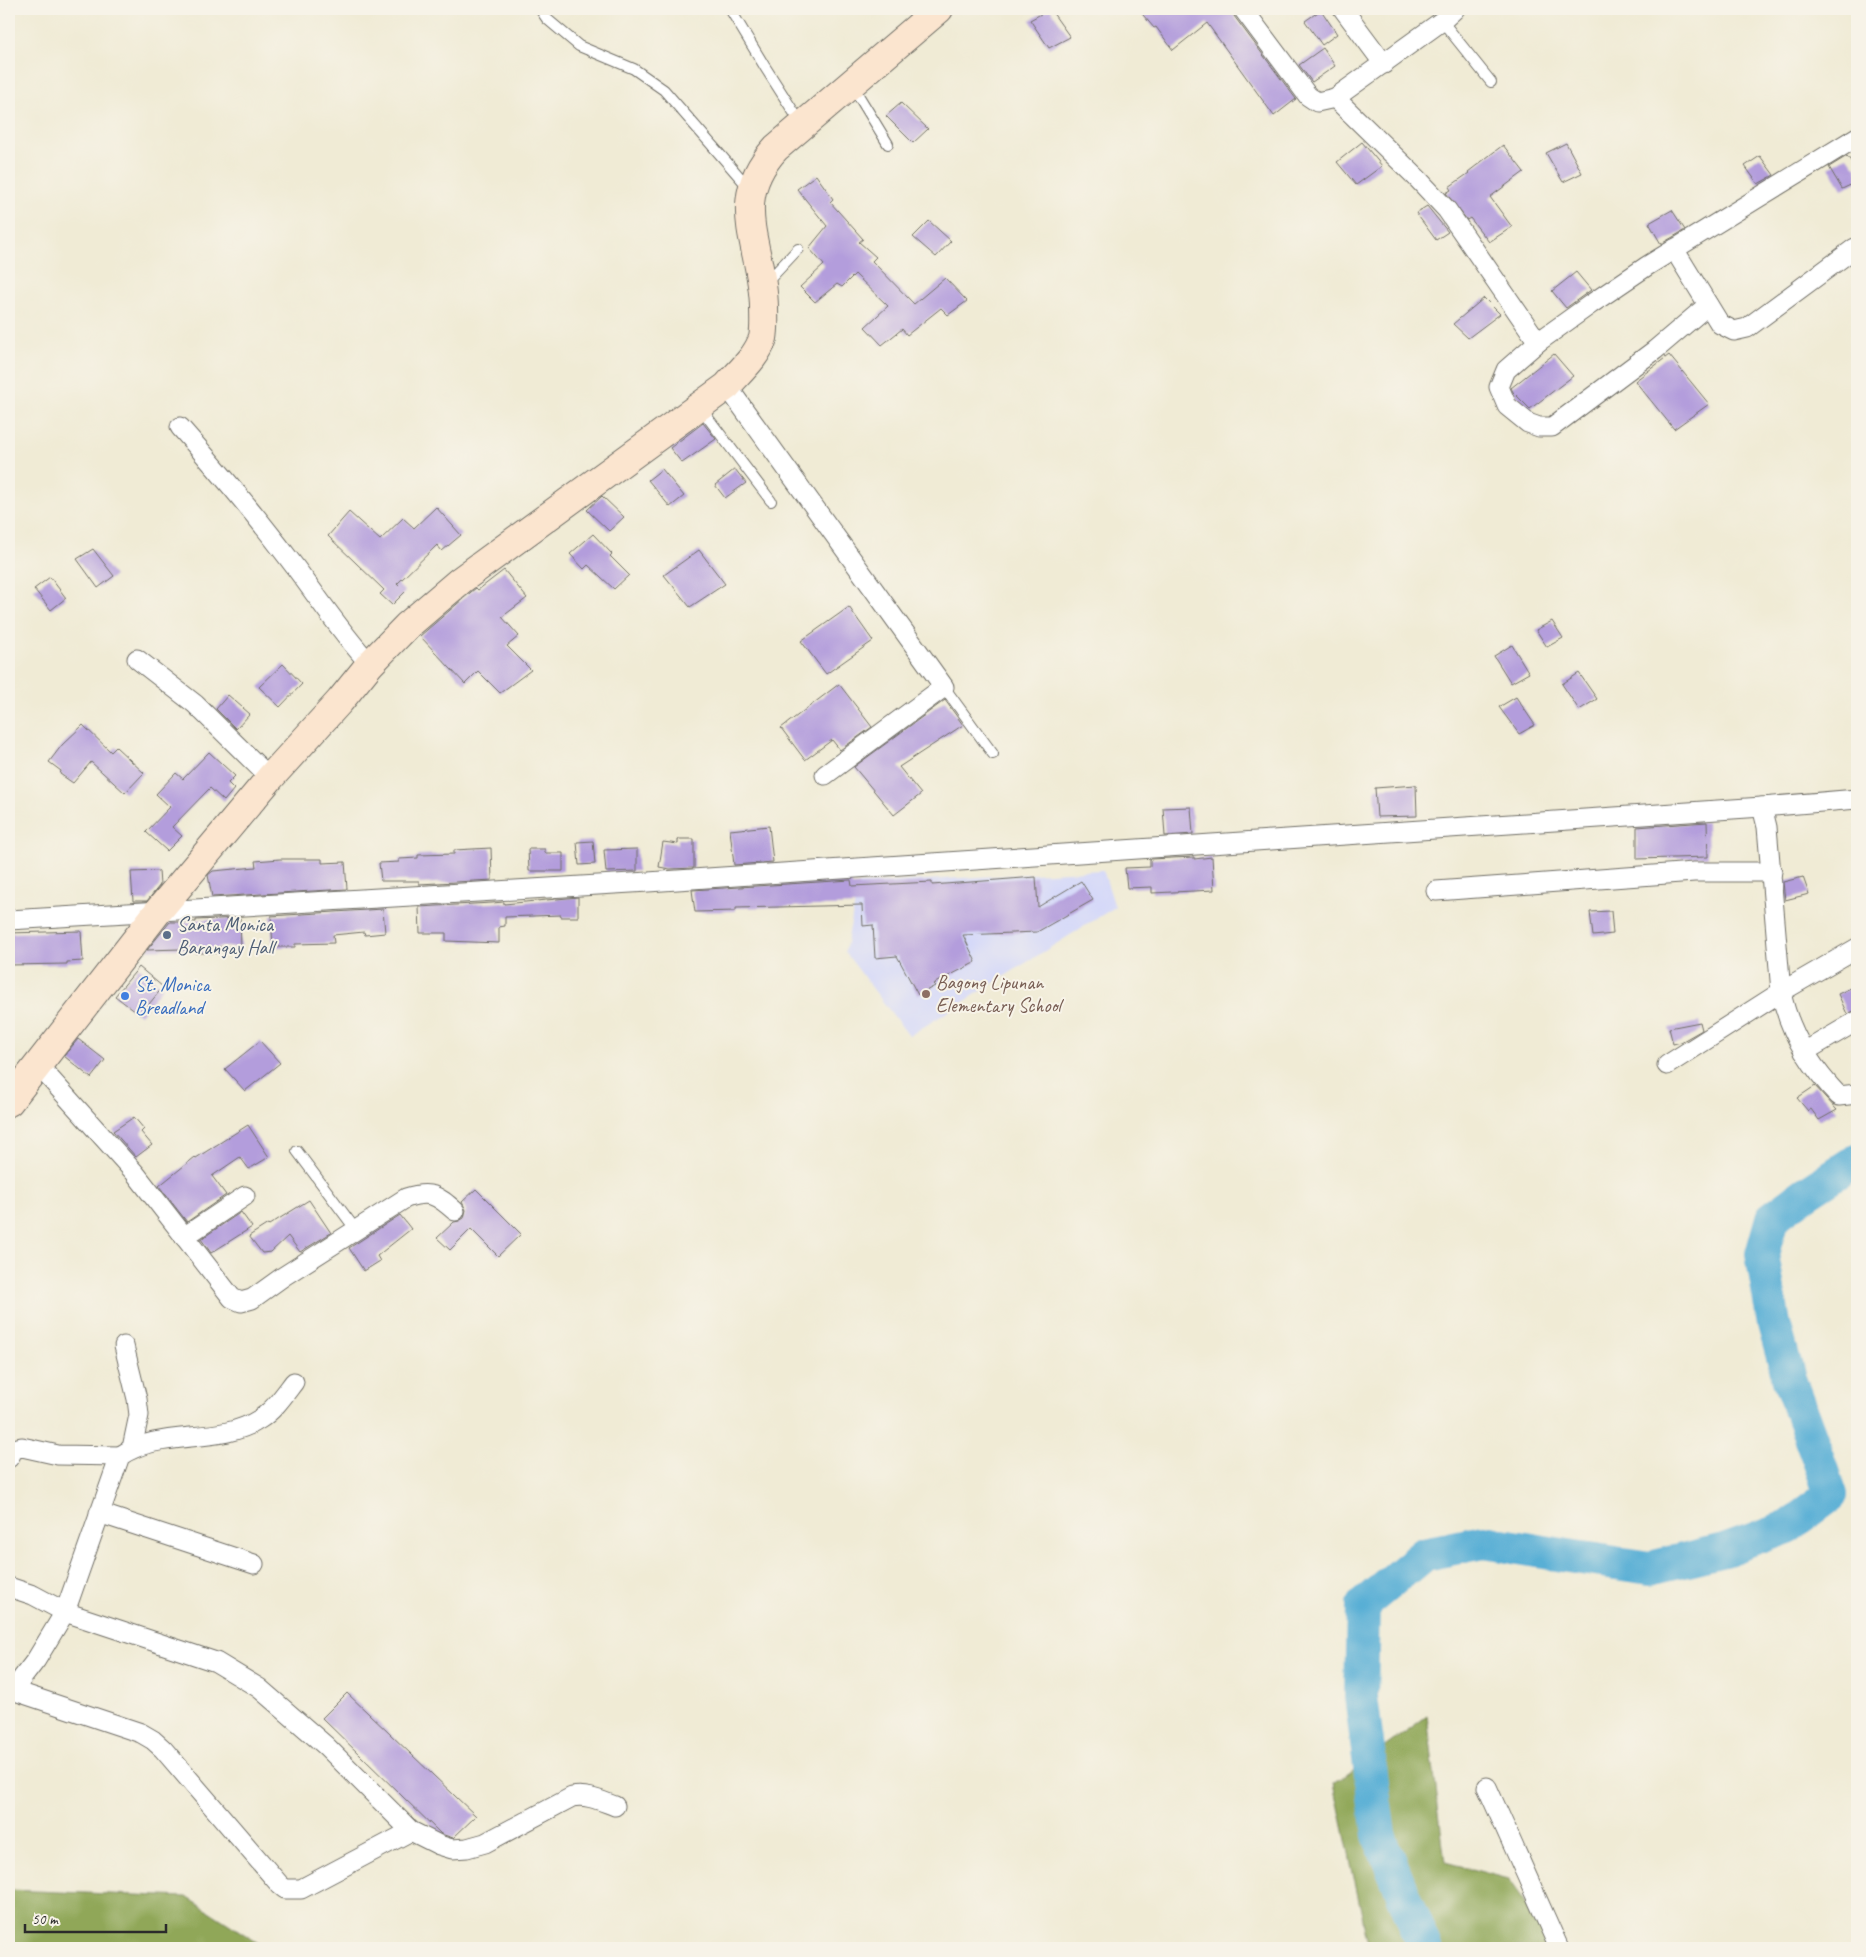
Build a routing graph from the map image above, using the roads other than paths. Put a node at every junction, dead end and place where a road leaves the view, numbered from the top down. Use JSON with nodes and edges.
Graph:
{"nodes":[{"id":1,"x":540,"y":9,"type":"edge"},
{"id":2,"x":730,"y":9,"type":"edge"},
{"id":3,"x":939,"y":9,"type":"edge"},
{"id":4,"x":1243,"y":9,"type":"edge"},
{"id":5,"x":1343,"y":9,"type":"edge"},
{"id":6,"x":1449,"y":15,"type":"edge"},
{"id":7,"x":1384,"y":64,"type":"junction"},
{"id":8,"x":1491,"y":82,"type":"dead end"},
{"id":9,"x":851,"y":84,"type":"junction"},
{"id":10,"x":1335,"y":98,"type":"junction"},
{"id":11,"x":802,"y":125,"type":"junction"},
{"id":12,"x":1857,"y":138,"type":"edge"},
{"id":13,"x":888,"y":144,"type":"dead end"},
{"id":14,"x":752,"y":191,"type":"junction"},
{"id":15,"x":1855,"y":248,"type":"dead end"},
{"id":16,"x":798,"y":249,"type":"dead end"},
{"id":17,"x":1674,"y":250,"type":"junction"},
{"id":18,"x":764,"y":286,"type":"junction"},
{"id":19,"x":1708,"y":305,"type":"junction"},
{"id":20,"x":1538,"y":342,"type":"junction"},
{"id":21,"x":727,"y":386,"type":"junction"},
{"id":22,"x":699,"y":406,"type":"junction"},
{"id":23,"x":180,"y":427,"type":"dead end"},
{"id":24,"x":771,"y":501,"type":"dead end"},
{"id":25,"x":137,"y":659,"type":"dead end"},
{"id":26,"x":370,"y":664,"type":"junction"},
{"id":27,"x":944,"y":687,"type":"junction"},
{"id":28,"x":993,"y":754,"type":"dead end"},
{"id":29,"x":826,"y":775,"type":"dead end"},
{"id":30,"x":270,"y":778,"type":"junction"},
{"id":31,"x":1857,"y":799,"type":"edge"},
{"id":32,"x":1762,"y":807,"type":"junction"},
{"id":33,"x":1772,"y":872,"type":"junction"},
{"id":34,"x":1436,"y":891,"type":"dead end"},
{"id":35,"x":159,"y":910,"type":"junction"},
{"id":36,"x":9,"y":920,"type":"edge"},
{"id":37,"x":1857,"y":948,"type":"edge"},
{"id":38,"x":1781,"y":992,"type":"junction"},
{"id":39,"x":1857,"y":1021,"type":"edge"},
{"id":40,"x":1804,"y":1052,"type":"junction"},
{"id":41,"x":38,"y":1065,"type":"junction"},
{"id":42,"x":1667,"y":1065,"type":"dead end"},
{"id":43,"x":1857,"y":1094,"type":"edge"},
{"id":44,"x":9,"y":1102,"type":"edge"},
{"id":45,"x":297,"y":1151,"type":"dead end"},
{"id":46,"x":246,"y":1196,"type":"dead end"},
{"id":47,"x":455,"y":1211,"type":"dead end"},
{"id":48,"x":356,"y":1230,"type":"junction"},
{"id":49,"x":184,"y":1237,"type":"junction"},
{"id":50,"x":124,"y":1346,"type":"dead end"},
{"id":51,"x":294,"y":1382,"type":"dead end"},
{"id":52,"x":126,"y":1452,"type":"junction"},
{"id":53,"x":9,"y":1458,"type":"edge"},
{"id":54,"x":98,"y":1513,"type":"junction"},
{"id":55,"x":254,"y":1564,"type":"dead end"},
{"id":56,"x":9,"y":1588,"type":"edge"},
{"id":57,"x":65,"y":1612,"type":"junction"},
{"id":58,"x":11,"y":1689,"type":"edge"},
{"id":59,"x":1487,"y":1787,"type":"dead end"},
{"id":60,"x":615,"y":1806,"type":"dead end"},
{"id":61,"x":411,"y":1831,"type":"junction"},
{"id":62,"x":1559,"y":1948,"type":"edge"}],
"edges":[{"from":1,"to":14,"type":"lane"},
{"from":2,"to":11,"type":"lane"},
{"from":3,"to":9,"type":"street"},
{"from":4,"to":10,"type":"street"},
{"from":5,"to":7,"type":"street"},
{"from":6,"to":7,"type":"street"},
{"from":6,"to":8,"type":"lane"},
{"from":7,"to":10,"type":"street"},
{"from":9,"to":11,"type":"street"},
{"from":9,"to":13,"type":"lane"},
{"from":10,"to":20,"type":"street"},
{"from":11,"to":14,"type":"street"},
{"from":12,"to":17,"type":"street"},
{"from":14,"to":18,"type":"street"},
{"from":15,"to":19,"type":"street"},
{"from":16,"to":18,"type":"lane"},
{"from":17,"to":19,"type":"street"},
{"from":17,"to":20,"type":"street"},
{"from":18,"to":21,"type":"street"},
{"from":19,"to":20,"type":"street"},
{"from":21,"to":22,"type":"street"},
{"from":21,"to":27,"type":"street"},
{"from":22,"to":24,"type":"lane"},
{"from":22,"to":26,"type":"street"},
{"from":23,"to":26,"type":"street"},
{"from":25,"to":30,"type":"street"},
{"from":26,"to":30,"type":"street"},
{"from":27,"to":28,"type":"lane"},
{"from":27,"to":29,"type":"street"},
{"from":30,"to":35,"type":"street"},
{"from":31,"to":32,"type":"street"},
{"from":32,"to":33,"type":"street"},
{"from":32,"to":35,"type":"street"},
{"from":33,"to":34,"type":"street"},
{"from":33,"to":38,"type":"street"},
{"from":35,"to":36,"type":"street"},
{"from":35,"to":41,"type":"street"},
{"from":37,"to":38,"type":"street"},
{"from":38,"to":40,"type":"street"},
{"from":38,"to":42,"type":"street"},
{"from":39,"to":40,"type":"street"},
{"from":40,"to":43,"type":"street"},
{"from":41,"to":44,"type":"street"},
{"from":41,"to":49,"type":"street"},
{"from":45,"to":48,"type":"lane"},
{"from":46,"to":49,"type":"street"},
{"from":47,"to":48,"type":"street"},
{"from":48,"to":49,"type":"street"},
{"from":50,"to":52,"type":"street"},
{"from":51,"to":52,"type":"street"},
{"from":52,"to":53,"type":"street"},
{"from":52,"to":54,"type":"street"},
{"from":54,"to":55,"type":"street"},
{"from":54,"to":57,"type":"street"},
{"from":56,"to":57,"type":"street"},
{"from":57,"to":58,"type":"street"},
{"from":57,"to":61,"type":"street"},
{"from":58,"to":61,"type":"street"},
{"from":59,"to":62,"type":"street"},
{"from":60,"to":61,"type":"street"}]}
